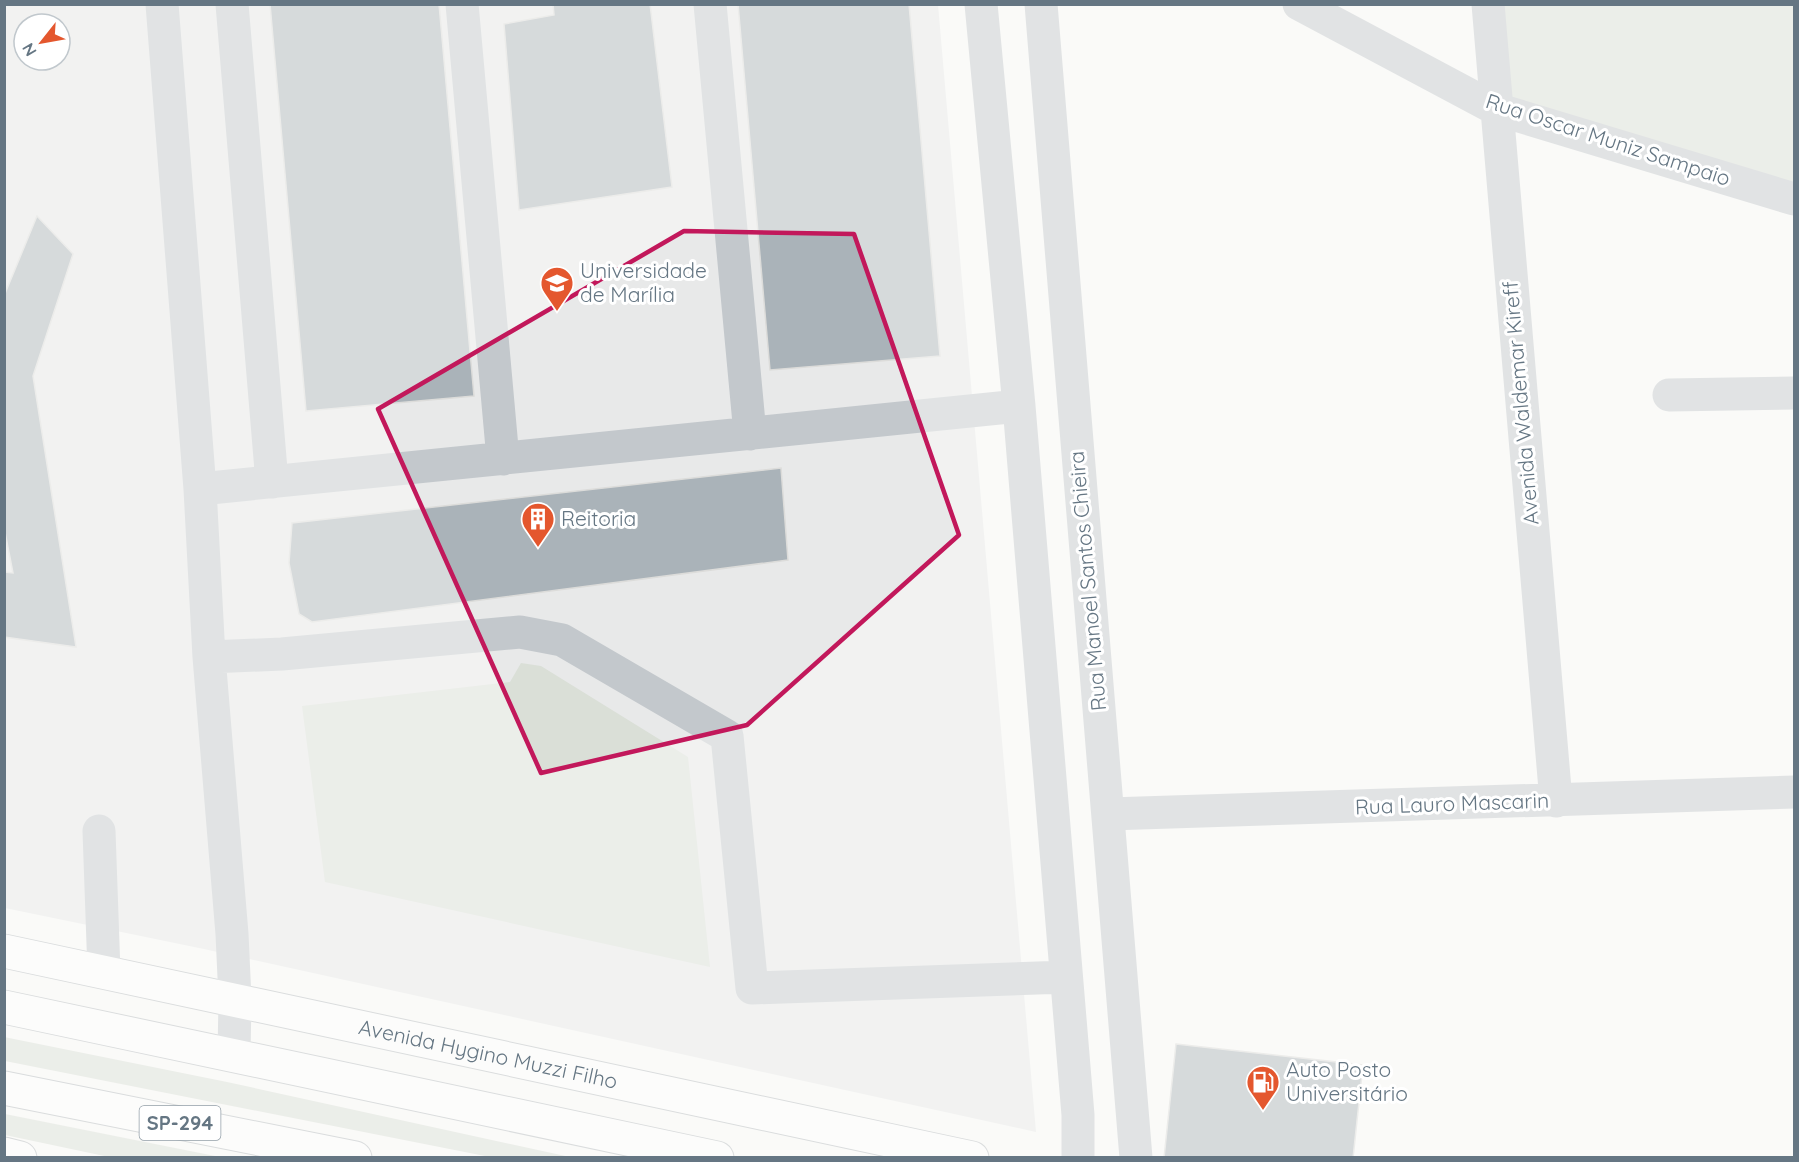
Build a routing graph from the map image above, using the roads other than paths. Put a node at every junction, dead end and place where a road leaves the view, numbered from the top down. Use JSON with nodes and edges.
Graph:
{"nodes":[{"id":1,"x":162,"y":4,"type":"edge"},
{"id":2,"x":232,"y":4,"type":"edge"},
{"id":3,"x":462,"y":4,"type":"edge"},
{"id":4,"x":710,"y":4,"type":"edge"},
{"id":5,"x":981,"y":4,"type":"edge"},
{"id":6,"x":1041,"y":4,"type":"edge"},
{"id":7,"x":1299,"y":4,"type":"edge"},
{"id":8,"x":1488,"y":4,"type":"edge"},
{"id":9,"x":1496,"y":109,"type":"junction"},
{"id":10,"x":1794,"y":199,"type":"edge"},
{"id":11,"x":1794,"y":393,"type":"edge"},
{"id":12,"x":1669,"y":395,"type":"dead end"},
{"id":13,"x":1019,"y":406,"type":"junction"},
{"id":14,"x":750,"y":434,"type":"junction"},
{"id":15,"x":503,"y":459,"type":"junction"},
{"id":16,"x":272,"y":482,"type":"junction"},
{"id":17,"x":200,"y":489,"type":"junction"},
{"id":18,"x":209,"y":657,"type":"junction"},
{"id":19,"x":1794,"y":792,"type":"edge"},
{"id":20,"x":1556,"y":801,"type":"junction"},
{"id":21,"x":1109,"y":814,"type":"junction"},
{"id":22,"x":99,"y":831,"type":"dead end"},
{"id":23,"x":4,"y":951,"type":"edge"},
{"id":24,"x":104,"y":972,"type":"junction"},
{"id":25,"x":1066,"y":977,"type":"junction"},
{"id":26,"x":235,"y":999,"type":"junction"},
{"id":27,"x":4,"y":1007,"type":"edge"},
{"id":28,"x":234,"y":1055,"type":"junction"},
{"id":29,"x":4,"y":1088,"type":"edge"},
{"id":30,"x":4,"y":1154,"type":"edge"},
{"id":31,"x":20,"y":1158,"type":"edge"},
{"id":32,"x":355,"y":1158,"type":"edge"},
{"id":33,"x":717,"y":1158,"type":"edge"},
{"id":34,"x":972,"y":1158,"type":"edge"},
{"id":35,"x":1078,"y":1158,"type":"edge"},
{"id":36,"x":1136,"y":1158,"type":"edge"}],
"edges":[{"from":1,"to":17,"type":"street"},
{"from":2,"to":16,"type":"street"},
{"from":3,"to":15,"type":"street"},
{"from":4,"to":14,"type":"street"},
{"from":5,"to":13,"type":"street"},
{"from":6,"to":21,"type":"street","name":"Rua Manoel Santos Chieira"},
{"from":7,"to":9,"type":"street","name":"Rua Oscar Muniz Sampaio"},
{"from":8,"to":9,"type":"street","name":"Avenida Waldemar Kireff"},
{"from":9,"to":10,"type":"street","name":"Rua Oscar Muniz Sampaio"},
{"from":9,"to":20,"type":"street","name":"Avenida Waldemar Kireff"},
{"from":11,"to":12,"type":"street"},
{"from":13,"to":14,"type":"street"},
{"from":13,"to":25,"type":"street"},
{"from":14,"to":15,"type":"street"},
{"from":15,"to":16,"type":"street"},
{"from":16,"to":17,"type":"street"},
{"from":17,"to":18,"type":"street"},
{"from":18,"to":25,"type":"street"},
{"from":18,"to":26,"type":"street"},
{"from":19,"to":20,"type":"street","name":"Rua Lauro Mascarin"},
{"from":20,"to":21,"type":"street","name":"Rua Lauro Mascarin"},
{"from":21,"to":36,"type":"street","name":"Rua Manoel Santos Chieira"},
{"from":22,"to":24,"type":"street"},
{"from":23,"to":24,"type":"main road","name":"Avenida Hygino Muzzi Filho"},
{"from":24,"to":26,"type":"main road","name":"Avenida Hygino Muzzi Filho"},
{"from":25,"to":35,"type":"street"},
{"from":26,"to":28,"type":"street"},
{"from":26,"to":34,"type":"main road","name":"Avenida Hygino Muzzi Filho"},
{"from":27,"to":28,"type":"main road"},
{"from":28,"to":33,"type":"main road"},
{"from":29,"to":32,"type":"main road","number":"SP-294"},
{"from":30,"to":31,"type":"main road"}]}
